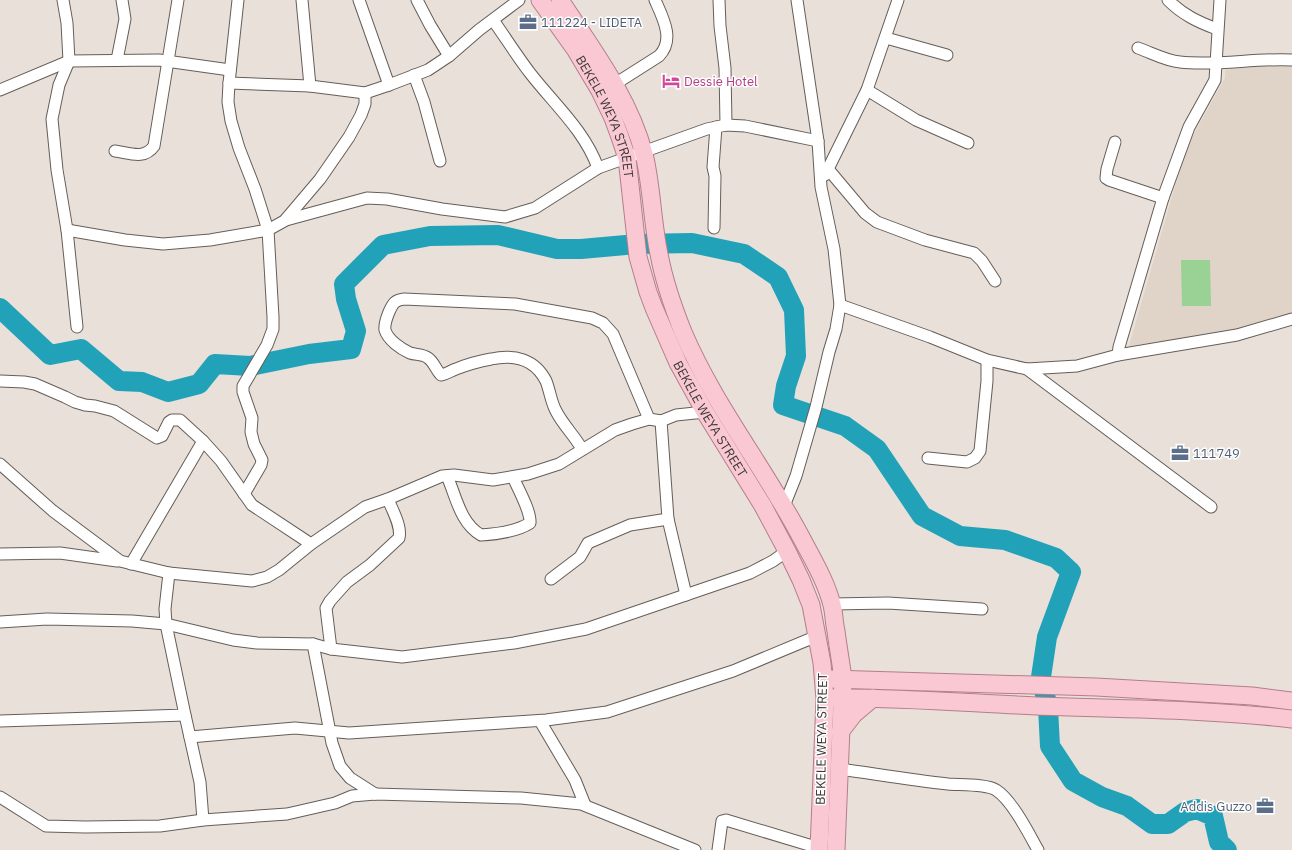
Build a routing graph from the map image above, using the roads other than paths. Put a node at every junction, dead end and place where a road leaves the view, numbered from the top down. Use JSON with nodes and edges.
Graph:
{"nodes":[{"id":1,"x":63,"y":0,"type":"edge"},
{"id":2,"x":122,"y":0,"type":"edge"},
{"id":3,"x":178,"y":0,"type":"edge"},
{"id":4,"x":238,"y":0,"type":"edge"},
{"id":5,"x":302,"y":0,"type":"edge"},
{"id":6,"x":359,"y":0,"type":"edge"},
{"id":7,"x":417,"y":0,"type":"edge"},
{"id":8,"x":519,"y":0,"type":"edge"},
{"id":9,"x":540,"y":0,"type":"edge"},
{"id":10,"x":560,"y":0,"type":"edge"},
{"id":11,"x":655,"y":0,"type":"edge"},
{"id":12,"x":719,"y":0,"type":"edge"},
{"id":13,"x":796,"y":0,"type":"edge"},
{"id":14,"x":898,"y":0,"type":"edge"},
{"id":15,"x":1168,"y":0,"type":"edge"},
{"id":16,"x":1220,"y":0,"type":"edge"},
{"id":17,"x":493,"y":20,"type":"junction"},
{"id":18,"x":1217,"y":29,"type":"junction"},
{"id":19,"x":886,"y":38,"type":"junction"},
{"id":20,"x":1138,"y":48,"type":"dead end"},
{"id":21,"x":947,"y":55,"type":"dead end"},
{"id":22,"x":449,"y":56,"type":"junction"},
{"id":23,"x":117,"y":60,"type":"junction"},
{"id":24,"x":1292,"y":60,"type":"edge"},
{"id":25,"x":69,"y":61,"type":"junction"},
{"id":26,"x":168,"y":61,"type":"junction"},
{"id":27,"x":1216,"y":63,"type":"junction"},
{"id":28,"x":230,"y":70,"type":"junction"},
{"id":29,"x":414,"y":75,"type":"junction"},
{"id":30,"x":229,"y":83,"type":"junction"},
{"id":31,"x":615,"y":84,"type":"junction"},
{"id":32,"x":389,"y":85,"type":"junction"},
{"id":33,"x":310,"y":86,"type":"junction"},
{"id":34,"x":0,"y":90,"type":"edge"},
{"id":35,"x":867,"y":90,"type":"junction"},
{"id":36,"x":365,"y":93,"type":"junction"},
{"id":37,"x":721,"y":126,"type":"junction"},
{"id":38,"x":818,"y":141,"type":"junction"},
{"id":39,"x":1115,"y":142,"type":"dead end"},
{"id":40,"x":968,"y":143,"type":"dead end"},
{"id":41,"x":115,"y":151,"type":"dead end"},
{"id":42,"x":644,"y":153,"type":"junction"},
{"id":43,"x":627,"y":158,"type":"junction"},
{"id":44,"x":440,"y":161,"type":"dead end"},
{"id":45,"x":598,"y":168,"type":"junction"},
{"id":46,"x":828,"y":169,"type":"junction"},
{"id":47,"x":821,"y":187,"type":"junction"},
{"id":48,"x":1163,"y":198,"type":"junction"},
{"id":49,"x":286,"y":220,"type":"junction"},
{"id":50,"x":714,"y":228,"type":"dead end"},
{"id":51,"x":67,"y":230,"type":"junction"},
{"id":52,"x":268,"y":230,"type":"junction"},
{"id":53,"x":995,"y":281,"type":"dead end"},
{"id":54,"x":840,"y":305,"type":"junction"},
{"id":55,"x":1292,"y":319,"type":"edge"},
{"id":56,"x":77,"y":327,"type":"dead end"},
{"id":57,"x":1118,"y":356,"type":"junction"},
{"id":58,"x":987,"y":360,"type":"junction"},
{"id":59,"x":1026,"y":369,"type":"junction"},
{"id":60,"x":0,"y":382,"type":"edge"},
{"id":61,"x":706,"y":412,"type":"junction"},
{"id":62,"x":649,"y":419,"type":"junction"},
{"id":63,"x":661,"y":421,"type":"junction"},
{"id":64,"x":203,"y":441,"type":"junction"},
{"id":65,"x":582,"y":449,"type":"junction"},
{"id":66,"x":928,"y":458,"type":"dead end"},
{"id":67,"x":0,"y":464,"type":"edge"},
{"id":68,"x":447,"y":476,"type":"junction"},
{"id":69,"x":513,"y":477,"type":"junction"},
{"id":70,"x":244,"y":494,"type":"junction"},
{"id":71,"x":388,"y":499,"type":"junction"},
{"id":72,"x":784,"y":506,"type":"junction"},
{"id":73,"x":1211,"y":507,"type":"dead end"},
{"id":74,"x":668,"y":519,"type":"junction"},
{"id":75,"x":311,"y":544,"type":"junction"},
{"id":76,"x":787,"y":551,"type":"junction"},
{"id":77,"x":0,"y":554,"type":"edge"},
{"id":78,"x":120,"y":561,"type":"junction"},
{"id":79,"x":131,"y":564,"type":"junction"},
{"id":80,"x":169,"y":573,"type":"junction"},
{"id":81,"x":552,"y":579,"type":"dead end"},
{"id":82,"x":686,"y":595,"type":"junction"},
{"id":83,"x":832,"y":604,"type":"junction"},
{"id":84,"x":982,"y":609,"type":"dead end"},
{"id":85,"x":0,"y":622,"type":"edge"},
{"id":86,"x":166,"y":624,"type":"junction"},
{"id":87,"x":817,"y":636,"type":"junction"},
{"id":88,"x":313,"y":644,"type":"junction"},
{"id":89,"x":331,"y":649,"type":"junction"},
{"id":90,"x":840,"y":656,"type":"junction"},
{"id":91,"x":824,"y":679,"type":"junction"},
{"id":92,"x":843,"y":679,"type":"junction"},
{"id":93,"x":877,"y":680,"type":"junction"},
{"id":94,"x":825,"y":698,"type":"junction"},
{"id":95,"x":842,"y":698,"type":"junction"},
{"id":96,"x":873,"y":698,"type":"junction"},
{"id":97,"x":1292,"y":701,"type":"edge"},
{"id":98,"x":185,"y":715,"type":"junction"},
{"id":99,"x":540,"y":720,"type":"junction"},
{"id":100,"x":1292,"y":720,"type":"edge"},
{"id":101,"x":0,"y":721,"type":"edge"},
{"id":102,"x":331,"y":732,"type":"junction"},
{"id":103,"x":840,"y":732,"type":"junction"},
{"id":104,"x":190,"y":737,"type":"junction"},
{"id":105,"x":840,"y":769,"type":"junction"},
{"id":106,"x":375,"y":794,"type":"junction"},
{"id":107,"x":0,"y":797,"type":"edge"},
{"id":108,"x":585,"y":806,"type":"junction"},
{"id":109,"x":203,"y":820,"type":"junction"},
{"id":110,"x":819,"y":849,"type":"edge"},
{"id":111,"x":695,"y":850,"type":"edge"},
{"id":112,"x":718,"y":850,"type":"edge"},
{"id":113,"x":836,"y":850,"type":"edge"},
{"id":114,"x":1038,"y":850,"type":"edge"}],
"edges":[{"from":1,"to":25,"type":"street"},
{"from":2,"to":23,"type":"street"},
{"from":3,"to":26,"type":"street"},
{"from":4,"to":28,"type":"street"},
{"from":5,"to":33,"type":"street"},
{"from":6,"to":32,"type":"street"},
{"from":7,"to":22,"type":"street"},
{"from":8,"to":17,"type":"street"},
{"from":9,"to":43,"type":"main road","name":"BEKELE WEYA STREET"},
{"from":10,"to":31,"type":"main road"},
{"from":11,"to":31,"type":"street"},
{"from":12,"to":37,"type":"street"},
{"from":13,"to":38,"type":"street"},
{"from":14,"to":19,"type":"street"},
{"from":15,"to":18,"type":"street"},
{"from":16,"to":18,"type":"street"},
{"from":17,"to":22,"type":"street"},
{"from":17,"to":45,"type":"street"},
{"from":18,"to":27,"type":"street"},
{"from":19,"to":21,"type":"street"},
{"from":19,"to":35,"type":"street"},
{"from":20,"to":27,"type":"street"},
{"from":22,"to":29,"type":"street"},
{"from":23,"to":25,"type":"street"},
{"from":23,"to":26,"type":"street"},
{"from":24,"to":27,"type":"street"},
{"from":25,"to":34,"type":"street"},
{"from":25,"to":51,"type":"street"},
{"from":26,"to":28,"type":"street"},
{"from":26,"to":41,"type":"street"},
{"from":27,"to":48,"type":"street"},
{"from":28,"to":30,"type":"street"},
{"from":29,"to":32,"type":"street"},
{"from":29,"to":44,"type":"street"},
{"from":30,"to":33,"type":"street"},
{"from":30,"to":52,"type":"street"},
{"from":31,"to":42,"type":"main road"},
{"from":32,"to":36,"type":"street"},
{"from":33,"to":36,"type":"street"},
{"from":35,"to":40,"type":"street"},
{"from":35,"to":46,"type":"street"},
{"from":36,"to":49,"type":"street"},
{"from":37,"to":38,"type":"street"},
{"from":37,"to":42,"type":"street"},
{"from":37,"to":50,"type":"street"},
{"from":38,"to":47,"type":"street"},
{"from":39,"to":48,"type":"street"},
{"from":42,"to":43,"type":"street"},
{"from":42,"to":72,"type":"main road"},
{"from":43,"to":45,"type":"street"},
{"from":43,"to":61,"type":"main road","name":"BEKELE WEYA STREET"},
{"from":45,"to":49,"type":"street"},
{"from":46,"to":47,"type":"street"},
{"from":46,"to":53,"type":"street"},
{"from":47,"to":54,"type":"street"},
{"from":48,"to":57,"type":"street"},
{"from":49,"to":52,"type":"street"},
{"from":51,"to":52,"type":"street"},
{"from":51,"to":56,"type":"street"},
{"from":52,"to":70,"type":"street"},
{"from":54,"to":58,"type":"street"},
{"from":54,"to":72,"type":"street"},
{"from":55,"to":57,"type":"street"},
{"from":57,"to":59,"type":"street"},
{"from":58,"to":59,"type":"street"},
{"from":58,"to":66,"type":"street"},
{"from":59,"to":73,"type":"street"},
{"from":60,"to":64,"type":"street"},
{"from":61,"to":63,"type":"street"},
{"from":61,"to":76,"type":"main road","name":"BEKELE WEYA STREET"},
{"from":62,"to":63,"type":"street"},
{"from":62,"to":65,"type":"street"},
{"from":62,"to":65,"type":"street"},
{"from":63,"to":74,"type":"street"},
{"from":64,"to":70,"type":"street"},
{"from":64,"to":79,"type":"street"},
{"from":65,"to":69,"type":"street"},
{"from":67,"to":78,"type":"street"},
{"from":68,"to":69,"type":"street"},
{"from":68,"to":69,"type":"street"},
{"from":68,"to":71,"type":"street"},
{"from":70,"to":75,"type":"street"},
{"from":71,"to":75,"type":"street"},
{"from":71,"to":89,"type":"street"},
{"from":72,"to":83,"type":"main road"},
{"from":74,"to":81,"type":"street"},
{"from":74,"to":82,"type":"street"},
{"from":75,"to":80,"type":"street"},
{"from":76,"to":82,"type":"street"},
{"from":76,"to":87,"type":"main road","name":"BEKELE WEYA STREET"},
{"from":77,"to":78,"type":"street"},
{"from":78,"to":79,"type":"street"},
{"from":79,"to":80,"type":"street"},
{"from":80,"to":86,"type":"street"},
{"from":82,"to":89,"type":"street"},
{"from":83,"to":84,"type":"street"},
{"from":83,"to":90,"type":"main road"},
{"from":85,"to":86,"type":"street"},
{"from":86,"to":88,"type":"street"},
{"from":86,"to":98,"type":"street"},
{"from":87,"to":91,"type":"main road","name":"BEKELE WEYA STREET"},
{"from":87,"to":99,"type":"street"},
{"from":88,"to":89,"type":"street"},
{"from":88,"to":102,"type":"street"},
{"from":90,"to":92,"type":"main road"},
{"from":90,"to":93,"type":"main road"},
{"from":91,"to":92,"type":"main road"},
{"from":91,"to":94,"type":"main road","name":"BEKELE WEYA STREET"},
{"from":92,"to":93,"type":"main road"},
{"from":92,"to":95,"type":"main road"},
{"from":93,"to":97,"type":"main road"},
{"from":94,"to":95,"type":"main road"},
{"from":94,"to":110,"type":"main road","name":"BEKELE WEYA STREET"},
{"from":95,"to":96,"type":"main road"},
{"from":95,"to":103,"type":"main road"},
{"from":96,"to":100,"type":"main road"},
{"from":96,"to":103,"type":"main road"},
{"from":98,"to":101,"type":"street"},
{"from":98,"to":104,"type":"street"},
{"from":99,"to":102,"type":"street"},
{"from":99,"to":108,"type":"street"},
{"from":102,"to":104,"type":"street"},
{"from":102,"to":106,"type":"street"},
{"from":103,"to":105,"type":"main road"},
{"from":104,"to":109,"type":"street"},
{"from":105,"to":113,"type":"main road"},
{"from":105,"to":114,"type":"street"},
{"from":106,"to":108,"type":"street"},
{"from":106,"to":109,"type":"street"},
{"from":107,"to":109,"type":"street"},
{"from":108,"to":111,"type":"street"},
{"from":110,"to":112,"type":"street"}]}
